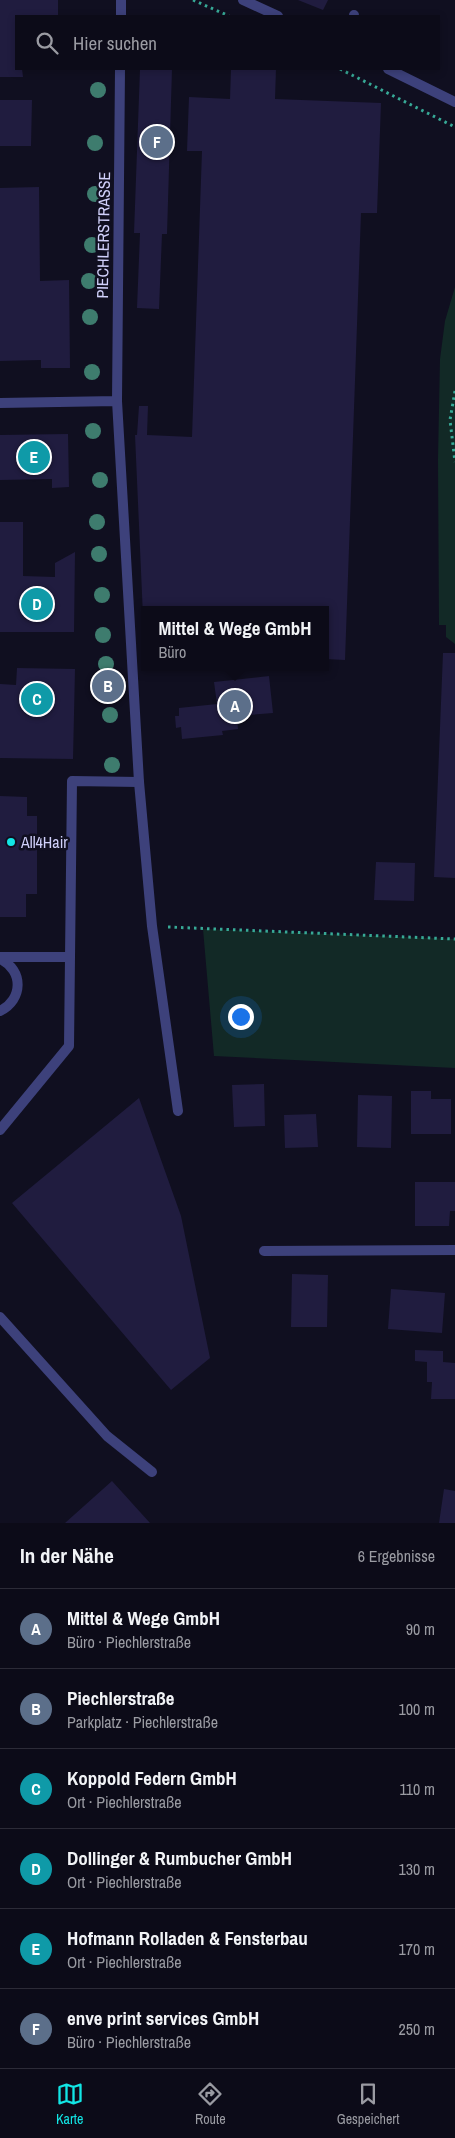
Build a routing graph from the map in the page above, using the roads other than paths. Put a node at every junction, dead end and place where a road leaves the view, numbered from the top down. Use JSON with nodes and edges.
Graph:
{"nodes":[{"id":1,"x":121,"y":0,"type":"edge"},
{"id":2,"x":244,"y":0,"type":"edge"},
{"id":3,"x":121,"y":15,"type":"edge"},
{"id":4,"x":276,"y":15,"type":"edge"},
{"id":5,"x":120,"y":70,"type":"edge"},
{"id":6,"x":394,"y":70,"type":"edge"},
{"id":7,"x":455,"y":102,"type":"edge"},
{"id":8,"x":117,"y":401,"type":"junction"},
{"id":9,"x":0,"y":403,"type":"edge"},
{"id":10,"x":140,"y":782,"type":"junction"},
{"id":11,"x":69,"y":957,"type":"junction"},
{"id":12,"x":0,"y":958,"type":"edge"},
{"id":13,"x":0,"y":1012,"type":"edge"},
{"id":14,"x":178,"y":1111,"type":"dead end"},
{"id":15,"x":0,"y":1130,"type":"edge"},
{"id":16,"x":455,"y":1250,"type":"edge"},
{"id":17,"x":264,"y":1251,"type":"dead end"},
{"id":18,"x":0,"y":1317,"type":"edge"},
{"id":19,"x":152,"y":1472,"type":"dead end"}],
"edges":[{"from":1,"to":3,"type":"street"},
{"from":2,"to":4,"type":"street"},
{"from":5,"to":8,"type":"street","name":"PIECHLERSTRASSE"},
{"from":6,"to":7,"type":"street"},
{"from":8,"to":9,"type":"street"},
{"from":8,"to":10,"type":"street","name":"PIECHLERSTRASSE"},
{"from":10,"to":11,"type":"street"},
{"from":10,"to":14,"type":"street","name":"PIECHLERSTRASSE"},
{"from":11,"to":12,"type":"street"},
{"from":11,"to":15,"type":"street"},
{"from":12,"to":13,"type":"street"},
{"from":16,"to":17,"type":"street"},
{"from":18,"to":19,"type":"street"}]}
